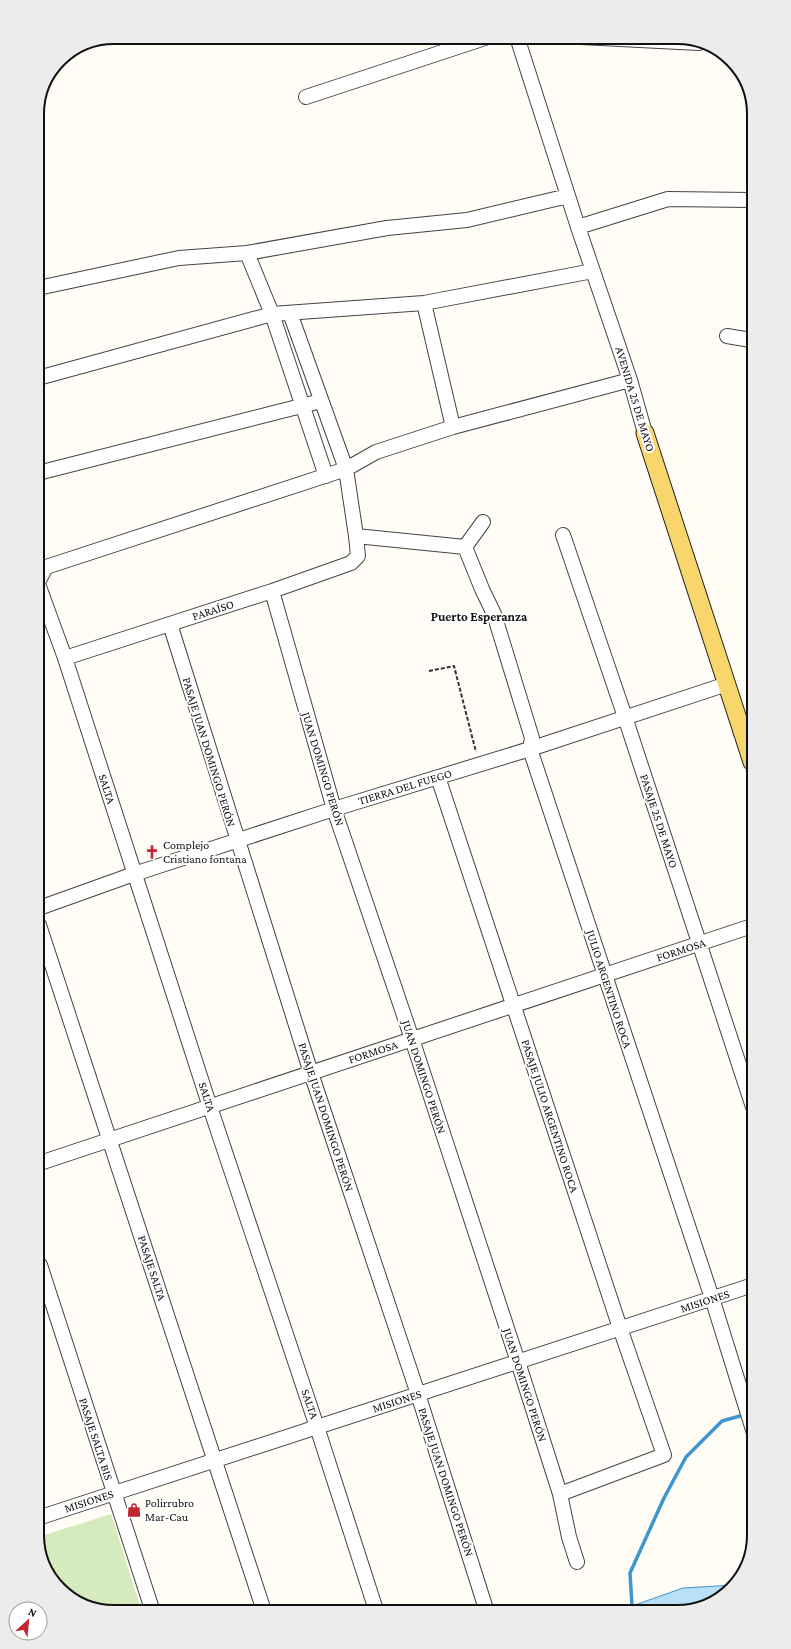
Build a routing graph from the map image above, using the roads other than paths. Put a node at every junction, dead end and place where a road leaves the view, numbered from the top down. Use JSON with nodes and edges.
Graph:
{"nodes":[{"id":1,"x":467,"y":44,"type":"edge"},
{"id":2,"x":519,"y":44,"type":"edge"},
{"id":3,"x":306,"y":97,"type":"dead end"},
{"id":4,"x":568,"y":196,"type":"junction"},
{"id":5,"x":747,"y":200,"type":"edge"},
{"id":6,"x":578,"y":227,"type":"junction"},
{"id":7,"x":246,"y":253,"type":"junction"},
{"id":8,"x":593,"y":271,"type":"junction"},
{"id":9,"x":44,"y":287,"type":"edge"},
{"id":10,"x":424,"y":303,"type":"junction"},
{"id":11,"x":290,"y":313,"type":"junction"},
{"id":12,"x":272,"y":314,"type":"junction"},
{"id":13,"x":727,"y":336,"type":"dead end"},
{"id":14,"x":747,"y":339,"type":"edge"},
{"id":15,"x":44,"y":376,"type":"edge"},
{"id":16,"x":630,"y":380,"type":"junction"},
{"id":17,"x":321,"y":401,"type":"junction"},
{"id":18,"x":302,"y":405,"type":"junction"},
{"id":19,"x":453,"y":427,"type":"junction"},
{"id":20,"x":645,"y":433,"type":"joint"},
{"id":21,"x":346,"y":469,"type":"junction"},
{"id":22,"x":44,"y":471,"type":"edge"},
{"id":23,"x":326,"y":476,"type":"junction"},
{"id":24,"x":484,"y":522,"type":"dead end"},
{"id":25,"x":563,"y":535,"type":"dead end"},
{"id":26,"x":356,"y":536,"type":"junction"},
{"id":27,"x":465,"y":547,"type":"junction"},
{"id":28,"x":44,"y":571,"type":"edge"},
{"id":29,"x":272,"y":591,"type":"junction"},
{"id":30,"x":44,"y":600,"type":"edge"},
{"id":31,"x":170,"y":624,"type":"junction"},
{"id":32,"x":65,"y":658,"type":"junction"},
{"id":33,"x":726,"y":684,"type":"junction"},
{"id":34,"x":626,"y":717,"type":"junction"},
{"id":35,"x":747,"y":733,"type":"edge"},
{"id":36,"x":530,"y":749,"type":"junction"},
{"id":37,"x":438,"y":777,"type":"junction"},
{"id":38,"x":334,"y":809,"type":"junction"},
{"id":39,"x":238,"y":841,"type":"junction"},
{"id":40,"x":134,"y":874,"type":"junction"},
{"id":41,"x":44,"y":906,"type":"edge"},
{"id":42,"x":747,"y":928,"type":"edge"},
{"id":43,"x":44,"y":939,"type":"edge"},
{"id":44,"x":699,"y":944,"type":"junction"},
{"id":45,"x":604,"y":975,"type":"junction"},
{"id":46,"x":513,"y":1006,"type":"junction"},
{"id":47,"x":412,"y":1039,"type":"junction"},
{"id":48,"x":311,"y":1073,"type":"junction"},
{"id":49,"x":747,"y":1089,"type":"edge"},
{"id":50,"x":210,"y":1107,"type":"junction"},
{"id":51,"x":110,"y":1140,"type":"junction"},
{"id":52,"x":44,"y":1162,"type":"edge"},
{"id":53,"x":44,"y":1277,"type":"edge"},
{"id":54,"x":747,"y":1287,"type":"edge"},
{"id":55,"x":712,"y":1298,"type":"junction"},
{"id":56,"x":620,"y":1328,"type":"junction"},
{"id":57,"x":518,"y":1362,"type":"junction"},
{"id":58,"x":418,"y":1394,"type":"junction"},
{"id":59,"x":747,"y":1410,"type":"edge"},
{"id":60,"x":317,"y":1427,"type":"junction"},
{"id":61,"x":215,"y":1460,"type":"junction"},
{"id":62,"x":114,"y":1493,"type":"junction"},
{"id":63,"x":560,"y":1494,"type":"junction"},
{"id":64,"x":44,"y":1516,"type":"edge"},
{"id":65,"x":577,"y":1562,"type":"dead end"},
{"id":66,"x":151,"y":1605,"type":"edge"},
{"id":67,"x":262,"y":1605,"type":"edge"},
{"id":68,"x":374,"y":1605,"type":"edge"},
{"id":69,"x":485,"y":1605,"type":"edge"}],
"edges":[{"from":1,"to":3,"type":"street"},
{"from":2,"to":4,"type":"street","name":"AVENIDA 25 DE MAYO"},
{"from":4,"to":6,"type":"street","name":"AVENIDA 25 DE MAYO"},
{"from":4,"to":7,"type":"street"},
{"from":5,"to":6,"type":"street"},
{"from":6,"to":8,"type":"street","name":"AVENIDA 25 DE MAYO"},
{"from":7,"to":9,"type":"street"},
{"from":7,"to":12,"type":"street"},
{"from":8,"to":10,"type":"street"},
{"from":8,"to":16,"type":"street","name":"AVENIDA 25 DE MAYO"},
{"from":10,"to":11,"type":"street"},
{"from":10,"to":19,"type":"street"},
{"from":11,"to":12,"type":"street"},
{"from":11,"to":17,"type":"street"},
{"from":12,"to":15,"type":"street"},
{"from":12,"to":18,"type":"street"},
{"from":13,"to":14,"type":"street"},
{"from":16,"to":19,"type":"street"},
{"from":16,"to":20,"type":"street","name":"AVENIDA 25 DE MAYO"},
{"from":17,"to":18,"type":"street"},
{"from":17,"to":21,"type":"street"},
{"from":18,"to":22,"type":"street"},
{"from":18,"to":23,"type":"street"},
{"from":19,"to":21,"type":"street"},
{"from":20,"to":33,"type":"main road","name":"AVENIDA 25 DE MAYO"},
{"from":21,"to":23,"type":"street"},
{"from":21,"to":26,"type":"street"},
{"from":23,"to":28,"type":"street"},
{"from":24,"to":27,"type":"street"},
{"from":25,"to":34,"type":"street","name":"PASAJE 25 DE MAYO"},
{"from":26,"to":27,"type":"street"},
{"from":26,"to":29,"type":"street","name":"PARAÍSO"},
{"from":27,"to":36,"type":"street","name":"JULIO ARGENTINO ROCA"},
{"from":29,"to":31,"type":"street","name":"PARAÍSO"},
{"from":29,"to":38,"type":"street","name":"JUAN DOMINGO PERÓN"},
{"from":30,"to":32,"type":"street","name":"SALTA"},
{"from":31,"to":32,"type":"street","name":"PARAÍSO"},
{"from":31,"to":39,"type":"street","name":"PASAJE JUAN DOMINGO PERÓN"},
{"from":32,"to":40,"type":"street","name":"SALTA"},
{"from":33,"to":34,"type":"street","name":"TIERRA DEL FUEGO"},
{"from":33,"to":35,"type":"main road","name":"AVENIDA 25 DE MAYO"},
{"from":34,"to":36,"type":"street","name":"TIERRA DEL FUEGO"},
{"from":34,"to":44,"type":"street","name":"PASAJE 25 DE MAYO"},
{"from":36,"to":37,"type":"street","name":"TIERRA DEL FUEGO"},
{"from":36,"to":45,"type":"street","name":"JULIO ARGENTINO ROCA"},
{"from":37,"to":38,"type":"street","name":"TIERRA DEL FUEGO"},
{"from":37,"to":46,"type":"street","name":"PASAJE JULIO ARGENTINO ROCA"},
{"from":38,"to":39,"type":"street","name":"TIERRA DEL FUEGO"},
{"from":38,"to":47,"type":"street","name":"JUAN DOMINGO PERÓN"},
{"from":39,"to":40,"type":"street","name":"TIERRA DEL FUEGO"},
{"from":39,"to":48,"type":"street","name":"PASAJE JUAN DOMINGO PERÓN"},
{"from":40,"to":41,"type":"street","name":"TIERRA DEL FUEGO"},
{"from":40,"to":50,"type":"street","name":"SALTA"},
{"from":42,"to":44,"type":"street","name":"FORMOSA"},
{"from":43,"to":51,"type":"street","name":"PASAJE SALTA"},
{"from":44,"to":45,"type":"street","name":"FORMOSA"},
{"from":44,"to":49,"type":"street","name":"PASAJE 25 DE MAYO"},
{"from":45,"to":46,"type":"street","name":"FORMOSA"},
{"from":45,"to":55,"type":"street","name":"JULIO ARGENTINO ROCA"},
{"from":46,"to":47,"type":"street","name":"FORMOSA"},
{"from":46,"to":56,"type":"street","name":"PASAJE JULIO ARGENTINO ROCA"},
{"from":47,"to":48,"type":"street","name":"FORMOSA"},
{"from":47,"to":57,"type":"street","name":"JUAN DOMINGO PERÓN"},
{"from":48,"to":50,"type":"street","name":"FORMOSA"},
{"from":48,"to":58,"type":"street","name":"PASAJE JUAN DOMINGO PERÓN"},
{"from":50,"to":51,"type":"street","name":"FORMOSA"},
{"from":50,"to":60,"type":"street","name":"SALTA"},
{"from":51,"to":52,"type":"street","name":"FORMOSA"},
{"from":51,"to":61,"type":"street","name":"PASAJE SALTA"},
{"from":53,"to":62,"type":"street","name":"PASAJE SALTA BIS"},
{"from":54,"to":55,"type":"street","name":"MISIONES"},
{"from":55,"to":56,"type":"street","name":"MISIONES"},
{"from":55,"to":59,"type":"street","name":"JULIO ARGENTINO ROCA"},
{"from":56,"to":57,"type":"street","name":"MISIONES"},
{"from":56,"to":63,"type":"street","name":"PASAJE JULIO ARGENTINO ROCA"},
{"from":57,"to":58,"type":"street","name":"MISIONES"},
{"from":57,"to":63,"type":"street","name":"JUAN DOMINGO PERÓN"},
{"from":58,"to":60,"type":"street","name":"MISIONES"},
{"from":58,"to":69,"type":"street","name":"PASAJE JUAN DOMINGO PERÓN"},
{"from":60,"to":61,"type":"street","name":"MISIONES"},
{"from":60,"to":68,"type":"street","name":"SALTA"},
{"from":61,"to":62,"type":"street","name":"MISIONES"},
{"from":61,"to":67,"type":"street","name":"PASAJE SALTA"},
{"from":62,"to":64,"type":"street","name":"MISIONES"},
{"from":62,"to":66,"type":"street","name":"PASAJE SALTA BIS"},
{"from":63,"to":65,"type":"street","name":"JUAN DOMINGO PERÓN"}]}
